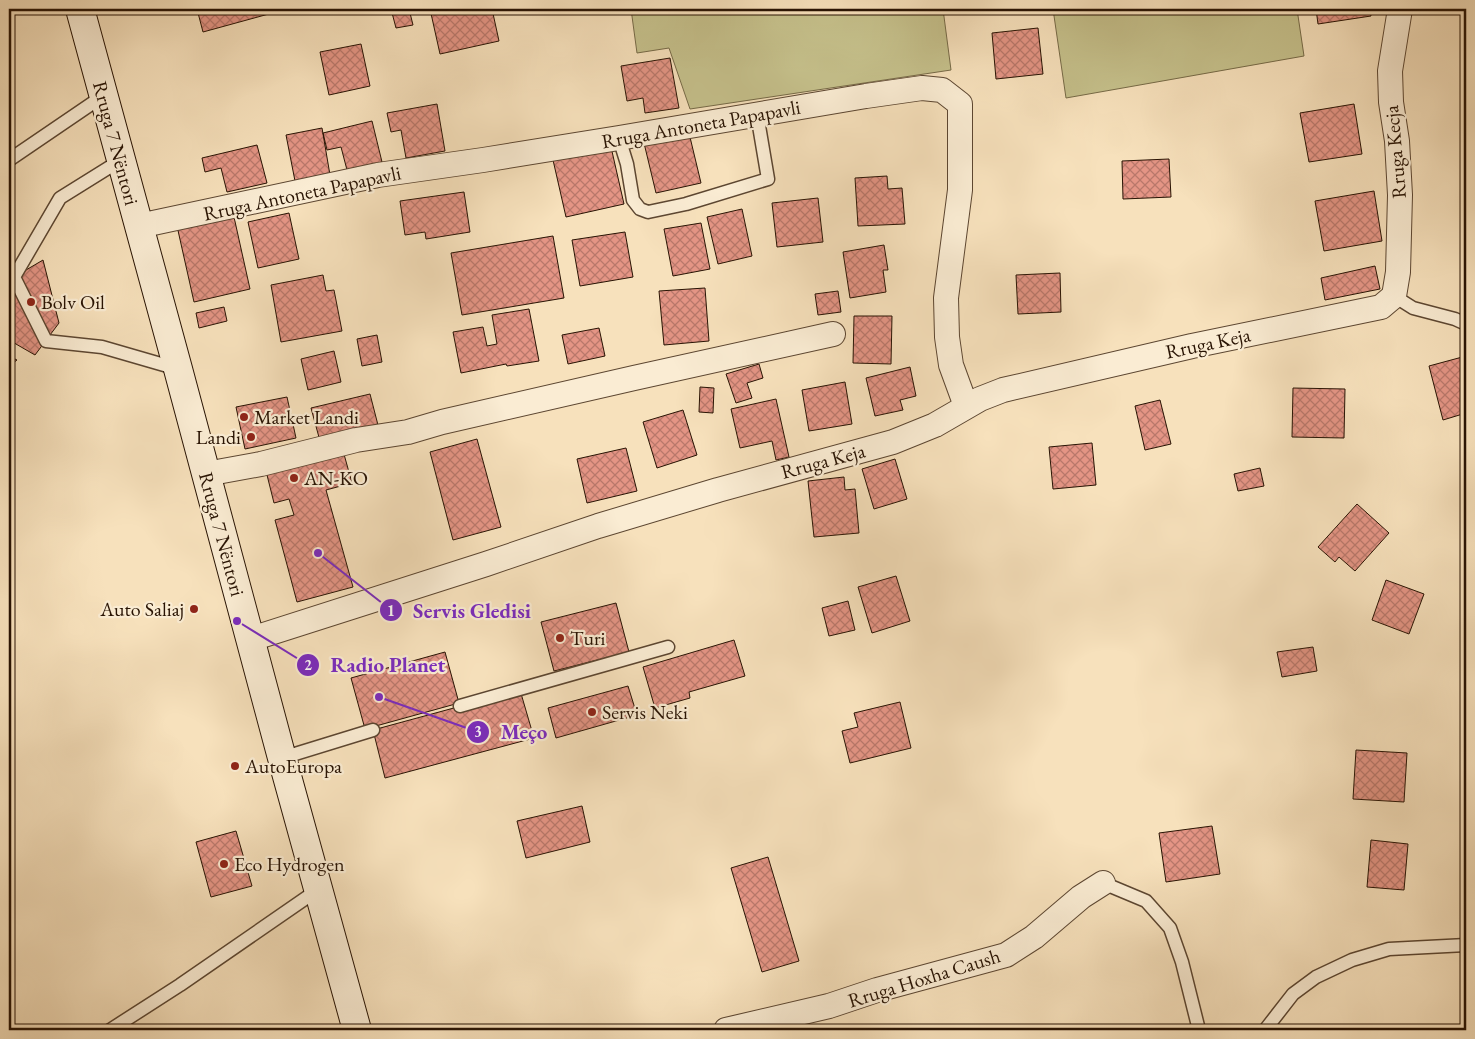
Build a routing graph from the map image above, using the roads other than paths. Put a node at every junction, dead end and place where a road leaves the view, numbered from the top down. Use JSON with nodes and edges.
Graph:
{"nodes":[{"id":1,"x":80,"y":9,"type":"edge"},
{"id":2,"x":1400,"y":9,"type":"edge"},
{"id":3,"x":103,"y":96,"type":"junction"},
{"id":4,"x":757,"y":114,"type":"junction"},
{"id":5,"x":619,"y":138,"type":"junction"},
{"id":6,"x":9,"y":160,"type":"edge"},
{"id":7,"x":121,"y":160,"type":"junction"},
{"id":8,"x":139,"y":226,"type":"junction"},
{"id":9,"x":1394,"y":296,"type":"junction"},
{"id":10,"x":1466,"y":324,"type":"edge"},
{"id":11,"x":833,"y":334,"type":"dead end"},
{"id":12,"x":178,"y":369,"type":"junction"},
{"id":13,"x":966,"y":406,"type":"junction"},
{"id":14,"x":206,"y":474,"type":"junction"},
{"id":15,"x":251,"y":639,"type":"junction"},
{"id":16,"x":668,"y":647,"type":"dead end"},
{"id":17,"x":460,"y":706,"type":"dead end"},
{"id":18,"x":372,"y":730,"type":"dead end"},
{"id":19,"x":282,"y":758,"type":"junction"},
{"id":20,"x":1103,"y":883,"type":"joint"},
{"id":21,"x":319,"y":889,"type":"junction"},
{"id":22,"x":1466,"y":945,"type":"edge"},
{"id":23,"x":110,"y":1030,"type":"edge"},
{"id":24,"x":357,"y":1030,"type":"edge"},
{"id":25,"x":726,"y":1030,"type":"edge"},
{"id":26,"x":1199,"y":1030,"type":"edge"},
{"id":27,"x":1265,"y":1030,"type":"edge"}],
"edges":[{"from":1,"to":3,"type":"main road","name":"Rruga 7 Nëntori"},
{"from":2,"to":9,"type":"street","name":"Rruga Kecja"},
{"from":3,"to":6,"type":"lane"},
{"from":3,"to":7,"type":"main road","name":"Rruga 7 Nëntori"},
{"from":4,"to":5,"type":"street","name":"Rruga Antoneta Papapavli"},
{"from":4,"to":5,"type":"lane"},
{"from":4,"to":13,"type":"street","name":"Rruga Antoneta Papapavli"},
{"from":5,"to":8,"type":"street","name":"Rruga Antoneta Papapavli"},
{"from":7,"to":8,"type":"main road","name":"Rruga 7 Nëntori"},
{"from":7,"to":12,"type":"lane"},
{"from":8,"to":12,"type":"main road","name":"Rruga 7 Nëntori"},
{"from":9,"to":10,"type":"lane"},
{"from":9,"to":13,"type":"street","name":"Rruga Keja"},
{"from":11,"to":14,"type":"street"},
{"from":12,"to":14,"type":"main road","name":"Rruga 7 Nëntori"},
{"from":13,"to":15,"type":"street","name":"Rruga Keja"},
{"from":14,"to":15,"type":"main road","name":"Rruga 7 Nëntori"},
{"from":15,"to":19,"type":"main road","name":"Rruga 7 Nëntori"},
{"from":16,"to":17,"type":"lane"},
{"from":18,"to":19,"type":"lane"},
{"from":19,"to":21,"type":"main road","name":"Rruga 7 Nëntori"},
{"from":20,"to":25,"type":"street","name":"Rruga Hoxha Caush"},
{"from":20,"to":26,"type":"lane"},
{"from":21,"to":23,"type":"lane"},
{"from":21,"to":24,"type":"main road","name":"Rruga 7 Nëntori"},
{"from":22,"to":27,"type":"lane"}]}
